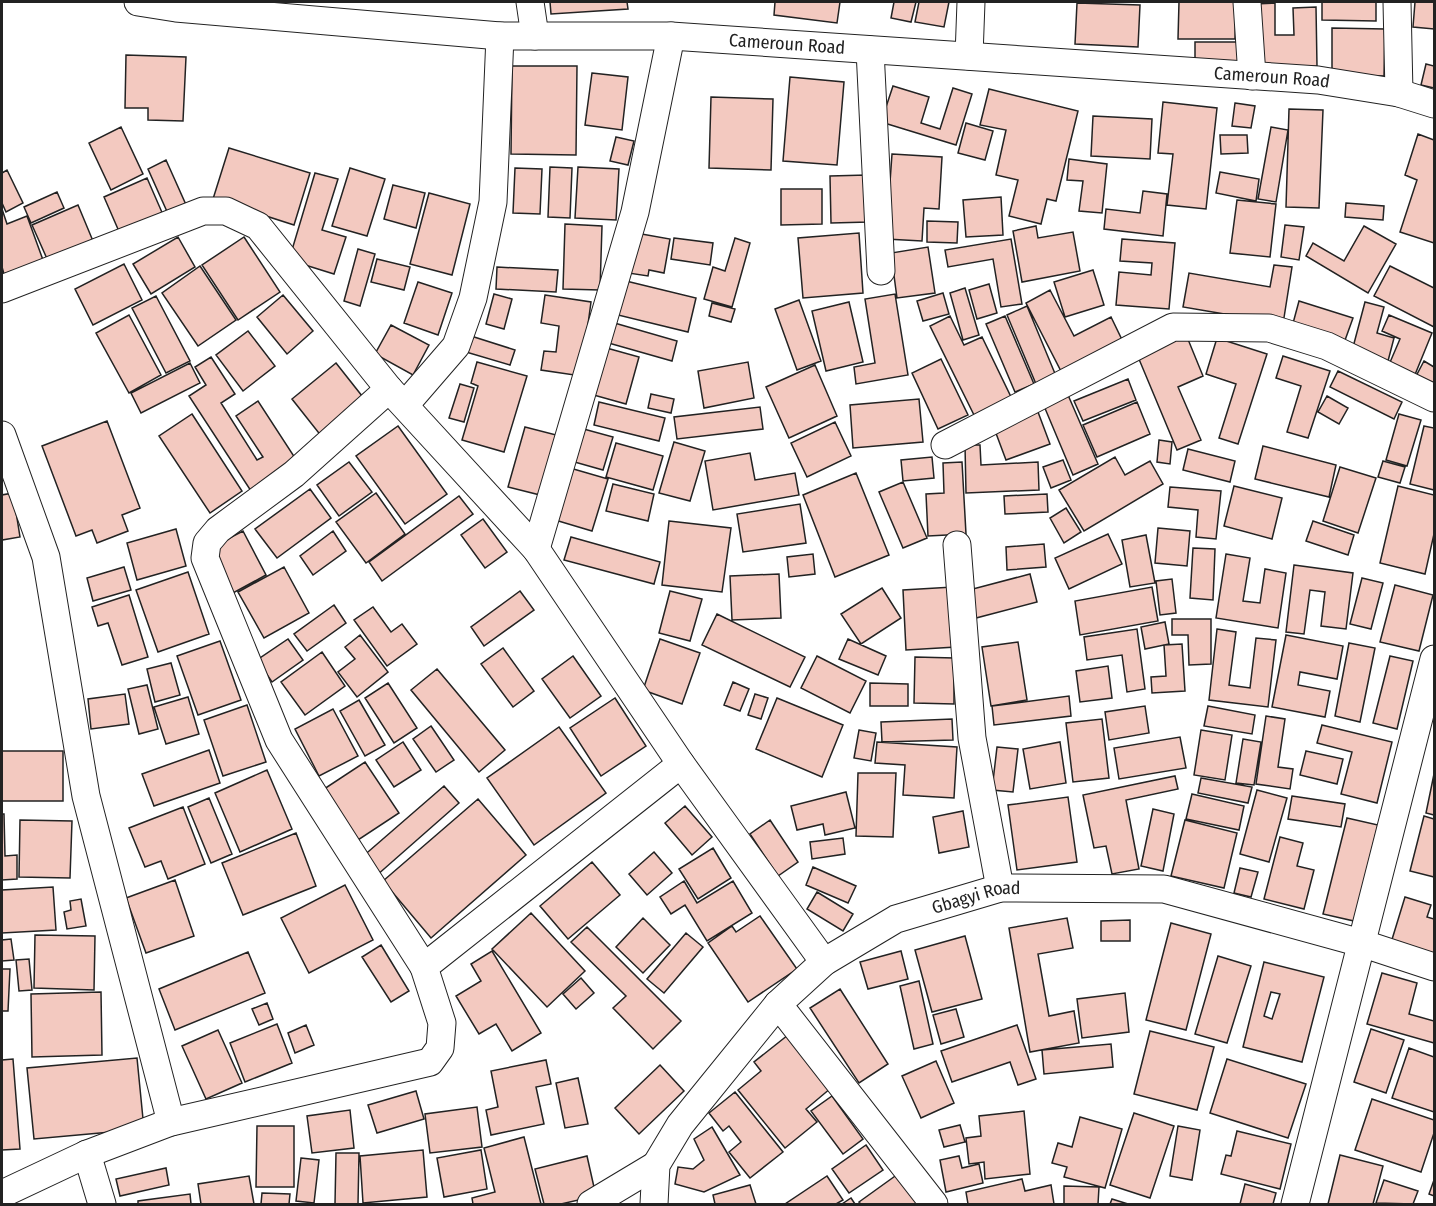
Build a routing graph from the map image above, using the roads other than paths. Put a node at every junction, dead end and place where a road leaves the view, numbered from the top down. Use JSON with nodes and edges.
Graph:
{"nodes":[{"id":1,"x":138,"y":2,"type":"edge"},
{"id":2,"x":530,"y":2,"type":"edge"},
{"id":3,"x":971,"y":2,"type":"edge"},
{"id":4,"x":1246,"y":2,"type":"edge"},
{"id":5,"x":1397,"y":2,"type":"edge"},
{"id":6,"x":500,"y":36,"type":"junction"},
{"id":7,"x":535,"y":36,"type":"junction"},
{"id":8,"x":671,"y":36,"type":"junction"},
{"id":9,"x":870,"y":50,"type":"junction"},
{"id":10,"x":969,"y":56,"type":"junction"},
{"id":11,"x":1252,"y":76,"type":"junction"},
{"id":12,"x":1399,"y":93,"type":"junction"},
{"id":13,"x":1434,"y":104,"type":"edge"},
{"id":14,"x":881,"y":271,"type":"dead end"},
{"id":15,"x":2,"y":289,"type":"edge"},
{"id":16,"x":397,"y":397,"type":"junction"},
{"id":17,"x":1434,"y":398,"type":"edge"},
{"id":18,"x":2,"y":435,"type":"edge"},
{"id":19,"x":945,"y":446,"type":"dead end"},
{"id":20,"x":957,"y":545,"type":"dead end"},
{"id":21,"x":536,"y":549,"type":"junction"},
{"id":22,"x":1434,"y":659,"type":"edge"},
{"id":23,"x":681,"y":764,"type":"junction"},
{"id":24,"x":1000,"y":888,"type":"junction"},
{"id":25,"x":1361,"y":943,"type":"junction"},
{"id":26,"x":824,"y":962,"type":"junction"},
{"id":27,"x":1434,"y":966,"type":"edge"},
{"id":28,"x":424,"y":967,"type":"junction"},
{"id":29,"x":778,"y":1004,"type":"junction"},
{"id":30,"x":171,"y":1122,"type":"junction"},
{"id":31,"x":87,"y":1154,"type":"junction"},
{"id":32,"x":656,"y":1165,"type":"junction"},
{"id":33,"x":2,"y":1194,"type":"edge"},
{"id":34,"x":102,"y":1204,"type":"edge"},
{"id":35,"x":591,"y":1204,"type":"edge"},
{"id":36,"x":654,"y":1204,"type":"edge"},
{"id":37,"x":934,"y":1204,"type":"edge"},
{"id":38,"x":1295,"y":1204,"type":"edge"}],
"edges":[{"from":1,"to":6,"type":"street","name":"Cameroun Road"},
{"from":2,"to":7,"type":"street"},
{"from":3,"to":10,"type":"street"},
{"from":4,"to":11,"type":"street"},
{"from":5,"to":12,"type":"street"},
{"from":6,"to":7,"type":"street","name":"Cameroun Road"},
{"from":6,"to":16,"type":"street"},
{"from":7,"to":8,"type":"street","name":"Cameroun Road"},
{"from":8,"to":9,"type":"street","name":"Cameroun Road"},
{"from":8,"to":21,"type":"street"},
{"from":9,"to":10,"type":"street","name":"Cameroun Road"},
{"from":9,"to":14,"type":"street"},
{"from":10,"to":11,"type":"street","name":"Cameroun Road"},
{"from":11,"to":12,"type":"street","name":"Cameroun Road"},
{"from":12,"to":13,"type":"street","name":"Cameroun Road"},
{"from":15,"to":16,"type":"street"},
{"from":16,"to":21,"type":"street"},
{"from":16,"to":28,"type":"street"},
{"from":17,"to":19,"type":"street"},
{"from":18,"to":30,"type":"street"},
{"from":20,"to":24,"type":"street"},
{"from":21,"to":23,"type":"street"},
{"from":22,"to":25,"type":"street"},
{"from":23,"to":26,"type":"street"},
{"from":23,"to":28,"type":"street"},
{"from":24,"to":25,"type":"street","name":"Gbagyi Road"},
{"from":24,"to":26,"type":"street","name":"Gbagyi Road"},
{"from":25,"to":27,"type":"street","name":"Gbagyi Road"},
{"from":25,"to":38,"type":"street"},
{"from":26,"to":29,"type":"street","name":"Gbagyi Road"},
{"from":28,"to":30,"type":"street"},
{"from":29,"to":32,"type":"street","name":"Gbagyi Road"},
{"from":29,"to":37,"type":"street"},
{"from":30,"to":31,"type":"street"},
{"from":31,"to":33,"type":"street"},
{"from":31,"to":34,"type":"street"},
{"from":32,"to":35,"type":"street"},
{"from":32,"to":36,"type":"street","name":"Gbagyi Road"}]}
